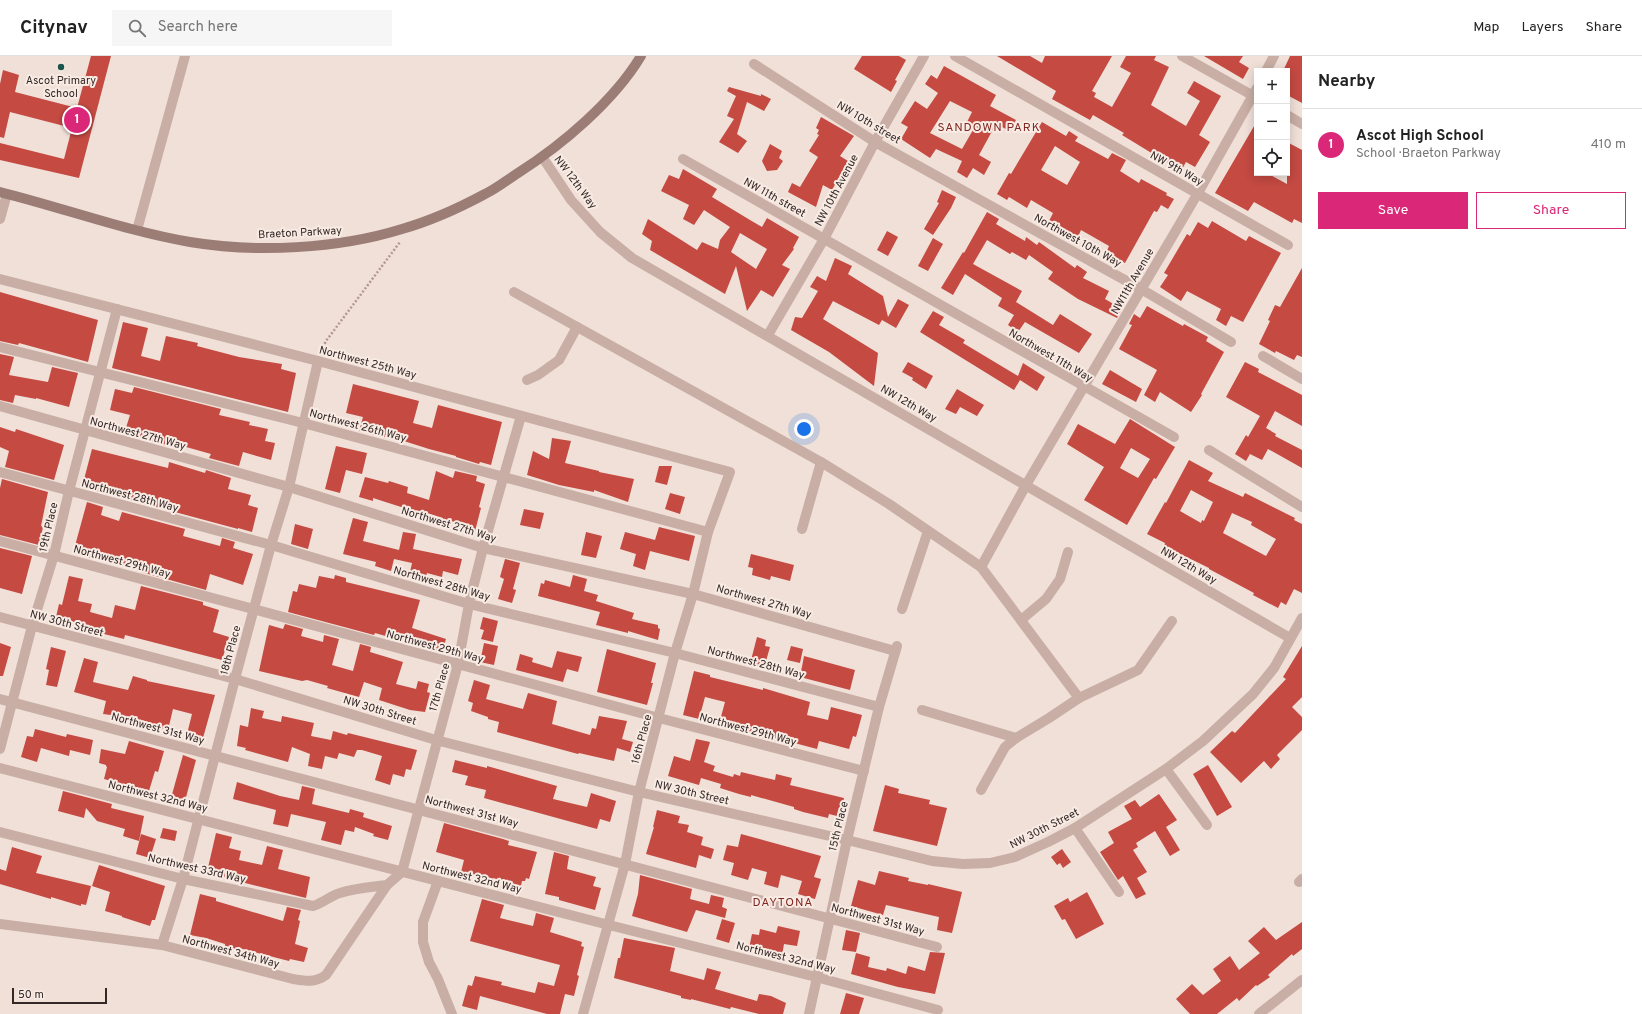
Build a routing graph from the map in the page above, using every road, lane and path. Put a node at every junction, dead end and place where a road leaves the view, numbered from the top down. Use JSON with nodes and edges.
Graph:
{"nodes":[{"id":1,"x":185,"y":56,"type":"edge"},
{"id":2,"x":641,"y":56,"type":"edge"},
{"id":3,"x":924,"y":56,"type":"edge"},
{"id":4,"x":955,"y":56,"type":"edge"},
{"id":5,"x":1182,"y":56,"type":"edge"},
{"id":6,"x":1274,"y":56,"type":"edge"},
{"id":7,"x":754,"y":64,"type":"dead end"},
{"id":8,"x":1268,"y":68,"type":"edge"},
{"id":9,"x":1254,"y":93,"type":"edge"},
{"id":10,"x":1254,"y":97,"type":"edge"},
{"id":11,"x":1290,"y":117,"type":"edge"},
{"id":12,"x":1302,"y":124,"type":"edge"},
{"id":13,"x":875,"y":142,"type":"junction"},
{"id":14,"x":542,"y":158,"type":"junction"},
{"id":15,"x":683,"y":159,"type":"dead end"},
{"id":16,"x":4,"y":193,"type":"edge"},
{"id":17,"x":1198,"y":193,"type":"junction"},
{"id":18,"x":975,"y":196,"type":"joint"},
{"id":19,"x":0,"y":219,"type":"edge"},
{"id":20,"x":408,"y":227,"type":"junction"},
{"id":21,"x":137,"y":230,"type":"junction"},
{"id":22,"x":824,"y":239,"type":"junction"},
{"id":23,"x":1288,"y":245,"type":"dead end"},
{"id":24,"x":0,"y":279,"type":"edge"},
{"id":25,"x":1141,"y":289,"type":"junction"},
{"id":26,"x":514,"y":292,"type":"dead end"},
{"id":27,"x":917,"y":293,"type":"joint"},
{"id":28,"x":117,"y":310,"type":"junction"},
{"id":29,"x":577,"y":327,"type":"junction"},
{"id":30,"x":768,"y":335,"type":"junction"},
{"id":31,"x":1231,"y":342,"type":"dead end"},
{"id":32,"x":0,"y":347,"type":"edge"},
{"id":33,"x":1263,"y":356,"type":"dead end"},
{"id":34,"x":318,"y":361,"type":"junction"},
{"id":35,"x":100,"y":373,"type":"junction"},
{"id":36,"x":1302,"y":379,"type":"edge"},
{"id":37,"x":527,"y":380,"type":"dead end"},
{"id":38,"x":1084,"y":387,"type":"junction"},
{"id":39,"x":0,"y":406,"type":"edge"},
{"id":40,"x":520,"y":416,"type":"junction"},
{"id":41,"x":303,"y":423,"type":"junction"},
{"id":42,"x":85,"y":431,"type":"junction"},
{"id":43,"x":1174,"y":437,"type":"dead end"},
{"id":44,"x":1209,"y":450,"type":"dead end"},
{"id":45,"x":821,"y":462,"type":"junction"},
{"id":46,"x":0,"y":472,"type":"edge"},
{"id":47,"x":730,"y":472,"type":"joint"},
{"id":48,"x":503,"y":477,"type":"junction"},
{"id":49,"x":1026,"y":484,"type":"junction"},
{"id":50,"x":289,"y":487,"type":"junction"},
{"id":51,"x":69,"y":491,"type":"junction"},
{"id":52,"x":1302,"y":507,"type":"edge"},
{"id":53,"x":802,"y":529,"type":"dead end"},
{"id":54,"x":928,"y":531,"type":"junction"},
{"id":55,"x":708,"y":532,"type":"junction"},
{"id":56,"x":0,"y":541,"type":"edge"},
{"id":57,"x":271,"y":545,"type":"junction"},
{"id":58,"x":483,"y":548,"type":"junction"},
{"id":59,"x":1068,"y":552,"type":"dead end"},
{"id":60,"x":54,"y":555,"type":"junction"},
{"id":61,"x":981,"y":567,"type":"junction"},
{"id":62,"x":693,"y":594,"type":"junction"},
{"id":63,"x":469,"y":604,"type":"junction"},
{"id":64,"x":254,"y":609,"type":"junction"},
{"id":65,"x":902,"y":609,"type":"dead end"},
{"id":66,"x":0,"y":617,"type":"edge"},
{"id":67,"x":1302,"y":618,"type":"edge"},
{"id":68,"x":1021,"y":620,"type":"junction"},
{"id":69,"x":1172,"y":621,"type":"dead end"},
{"id":70,"x":32,"y":626,"type":"junction"},
{"id":71,"x":1290,"y":638,"type":"junction"},
{"id":72,"x":896,"y":649,"type":"joint"},
{"id":73,"x":675,"y":653,"type":"junction"},
{"id":74,"x":458,"y":664,"type":"junction"},
{"id":75,"x":234,"y":679,"type":"junction"},
{"id":76,"x":1079,"y":698,"type":"junction"},
{"id":77,"x":0,"y":699,"type":"edge"},
{"id":78,"x":12,"y":702,"type":"junction"},
{"id":79,"x":879,"y":707,"type":"junction"},
{"id":80,"x":922,"y":710,"type":"dead end"},
{"id":81,"x":659,"y":718,"type":"junction"},
{"id":82,"x":1016,"y":738,"type":"junction"},
{"id":83,"x":436,"y":740,"type":"junction"},
{"id":84,"x":0,"y":749,"type":"edge"},
{"id":85,"x":215,"y":756,"type":"junction"},
{"id":86,"x":0,"y":768,"type":"edge"},
{"id":87,"x":1166,"y":769,"type":"junction"},
{"id":88,"x":864,"y":771,"type":"junction"},
{"id":89,"x":981,"y":790,"type":"dead end"},
{"id":90,"x":639,"y":792,"type":"junction"},
{"id":91,"x":419,"y":810,"type":"junction"},
{"id":92,"x":198,"y":819,"type":"junction"},
{"id":93,"x":1207,"y":825,"type":"dead end"},
{"id":94,"x":1075,"y":828,"type":"junction"},
{"id":95,"x":0,"y":832,"type":"edge"},
{"id":96,"x":847,"y":840,"type":"junction"},
{"id":97,"x":625,"y":864,"type":"junction"},
{"id":98,"x":402,"y":872,"type":"junction"},
{"id":99,"x":183,"y":879,"type":"junction"},
{"id":100,"x":438,"y":881,"type":"junction"},
{"id":101,"x":387,"y":885,"type":"junction"},
{"id":102,"x":1119,"y":892,"type":"dead end"},
{"id":103,"x":829,"y":918,"type":"junction"},
{"id":104,"x":0,"y":924,"type":"edge"},
{"id":105,"x":609,"y":925,"type":"junction"},
{"id":106,"x":162,"y":945,"type":"junction"},
{"id":107,"x":937,"y":947,"type":"dead end"},
{"id":108,"x":816,"y":977,"type":"junction"},
{"id":109,"x":1302,"y":980,"type":"edge"},
{"id":110,"x":938,"y":1010,"type":"dead end"},
{"id":111,"x":452,"y":1014,"type":"edge"},
{"id":112,"x":583,"y":1014,"type":"edge"},
{"id":113,"x":809,"y":1014,"type":"edge"},
{"id":114,"x":1259,"y":1014,"type":"edge"}],
"edges":[{"from":1,"to":21,"type":"street"},
{"from":2,"to":14,"type":"street","name":"Braeton Parkway"},
{"from":3,"to":13,"type":"street","name":"NW 10th Avenue"},
{"from":4,"to":17,"type":"street","name":"NW 9th Way"},
{"from":5,"to":9,"type":"street"},
{"from":6,"to":8,"type":"street"},
{"from":7,"to":13,"type":"street","name":"NW 10th street"},
{"from":10,"to":17,"type":"street","name":"NW11th Avenue"},
{"from":11,"to":12,"type":"street"},
{"from":13,"to":18,"type":"street","name":"NW 10th street"},
{"from":13,"to":22,"type":"street","name":"NW 10th Avenue"},
{"from":14,"to":20,"type":"street","name":"Braeton Parkway"},
{"from":14,"to":30,"type":"street","name":"NW 12th Way"},
{"from":15,"to":22,"type":"street","name":"NW 11th street"},
{"from":16,"to":19,"type":"street"},
{"from":16,"to":21,"type":"street","name":"Braeton Parkway"},
{"from":17,"to":23,"type":"street","name":"NW 9th Way"},
{"from":17,"to":25,"type":"street","name":"NW11th Avenue"},
{"from":18,"to":25,"type":"street","name":"Northwest 10th Way"},
{"from":20,"to":21,"type":"street","name":"Braeton Parkway"},
{"from":20,"to":34,"type":"path"},
{"from":22,"to":27,"type":"street","name":"NW 11th street"},
{"from":22,"to":30,"type":"street","name":"NW 10th Avenue"},
{"from":24,"to":28,"type":"street","name":"Northwest 25th Way"},
{"from":25,"to":31,"type":"street","name":"Northwest 10th Way"},
{"from":25,"to":38,"type":"street","name":"NW11th Avenue"},
{"from":26,"to":29,"type":"street"},
{"from":27,"to":38,"type":"street","name":"Northwest 11th Way"},
{"from":28,"to":34,"type":"street","name":"Northwest 25th Way"},
{"from":28,"to":35,"type":"street","name":"19th Place"},
{"from":29,"to":37,"type":"street"},
{"from":29,"to":45,"type":"street"},
{"from":30,"to":49,"type":"street","name":"NW 12th Way"},
{"from":32,"to":35,"type":"street","name":"Northwest 26th Way"},
{"from":33,"to":36,"type":"street"},
{"from":34,"to":40,"type":"street","name":"Northwest 25th Way"},
{"from":34,"to":41,"type":"street","name":"18th Place"},
{"from":35,"to":41,"type":"street","name":"Northwest 26th Way"},
{"from":35,"to":42,"type":"street","name":"19th Place"},
{"from":38,"to":43,"type":"street","name":"Northwest 11th Way"},
{"from":38,"to":49,"type":"street","name":"NW11th Avenue"},
{"from":39,"to":42,"type":"street","name":"Northwest 27th Way"},
{"from":40,"to":47,"type":"street","name":"Northwest 25th Way"},
{"from":40,"to":48,"type":"street","name":"17th Place"},
{"from":41,"to":48,"type":"street","name":"Northwest 26th Way"},
{"from":41,"to":50,"type":"street","name":"18th Place"},
{"from":42,"to":50,"type":"street","name":"Northwest 27th Way"},
{"from":42,"to":51,"type":"street","name":"19th Place"},
{"from":44,"to":52,"type":"street"},
{"from":45,"to":53,"type":"street"},
{"from":45,"to":54,"type":"street"},
{"from":46,"to":51,"type":"street","name":"Northwest 28th Way"},
{"from":47,"to":55,"type":"street","name":"16th Place"},
{"from":48,"to":55,"type":"street","name":"Northwest 26th Way"},
{"from":48,"to":58,"type":"street","name":"17th Place"},
{"from":49,"to":61,"type":"street","name":"NW11th Avenue"},
{"from":49,"to":71,"type":"street","name":"NW 12th Way"},
{"from":50,"to":57,"type":"street","name":"18th Place"},
{"from":50,"to":58,"type":"street","name":"Northwest 27th Way"},
{"from":51,"to":57,"type":"street","name":"Northwest 28th Way"},
{"from":51,"to":60,"type":"street","name":"19th Place"},
{"from":54,"to":61,"type":"street"},
{"from":54,"to":65,"type":"street"},
{"from":55,"to":62,"type":"street","name":"16th Place"},
{"from":56,"to":60,"type":"street","name":"Northwest 29th Way"},
{"from":57,"to":63,"type":"street","name":"Northwest 28th Way"},
{"from":57,"to":64,"type":"street","name":"18th Place"},
{"from":58,"to":62,"type":"street","name":"Northwest 27th Way"},
{"from":58,"to":63,"type":"street","name":"17th Place"},
{"from":59,"to":68,"type":"street"},
{"from":60,"to":64,"type":"street","name":"Northwest 29th Way"},
{"from":60,"to":70,"type":"street","name":"19th Place"},
{"from":61,"to":68,"type":"street"},
{"from":62,"to":72,"type":"street","name":"Northwest 27th Way"},
{"from":62,"to":73,"type":"street","name":"16th Place"},
{"from":63,"to":73,"type":"street","name":"Northwest 28th Way"},
{"from":63,"to":74,"type":"street","name":"17th Place"},
{"from":64,"to":74,"type":"street","name":"Northwest 29th Way"},
{"from":64,"to":75,"type":"street","name":"18th Place"},
{"from":66,"to":70,"type":"street","name":"NW 30th Street"},
{"from":67,"to":71,"type":"street","name":"NW 30th Street"},
{"from":68,"to":76,"type":"street"},
{"from":69,"to":76,"type":"street"},
{"from":70,"to":75,"type":"street","name":"NW 30th Street"},
{"from":70,"to":78,"type":"street","name":"19th Place"},
{"from":71,"to":87,"type":"street","name":"NW 30th Street"},
{"from":72,"to":79,"type":"street","name":"15th Place"},
{"from":73,"to":79,"type":"street","name":"Northwest 28th Way"},
{"from":73,"to":81,"type":"street","name":"16th Place"},
{"from":74,"to":81,"type":"street","name":"Northwest 29th Way"},
{"from":74,"to":83,"type":"street","name":"17th Place"},
{"from":75,"to":83,"type":"street","name":"NW 30th Street"},
{"from":75,"to":85,"type":"street","name":"18th Place"},
{"from":76,"to":82,"type":"street"},
{"from":77,"to":78,"type":"street","name":"Northwest 31st Way"},
{"from":78,"to":84,"type":"street","name":"19th Place"},
{"from":78,"to":85,"type":"street","name":"Northwest 31st Way"},
{"from":79,"to":88,"type":"street","name":"15th Place"},
{"from":80,"to":82,"type":"street"},
{"from":81,"to":88,"type":"street","name":"Northwest 29th Way"},
{"from":81,"to":90,"type":"street","name":"16th Place"},
{"from":82,"to":89,"type":"street"},
{"from":83,"to":90,"type":"street","name":"NW 30th Street"},
{"from":83,"to":91,"type":"street","name":"17th Place"},
{"from":85,"to":91,"type":"street","name":"Northwest 31st Way"},
{"from":85,"to":92,"type":"street","name":"18th Place"},
{"from":86,"to":92,"type":"street","name":"Northwest 32nd Way"},
{"from":87,"to":93,"type":"street"},
{"from":87,"to":94,"type":"street","name":"NW 30th Street"},
{"from":88,"to":96,"type":"street","name":"15th Place"},
{"from":90,"to":96,"type":"street","name":"NW 30th Street"},
{"from":90,"to":97,"type":"street","name":"16th Place"},
{"from":91,"to":97,"type":"street","name":"Northwest 31st Way"},
{"from":91,"to":98,"type":"street","name":"17th Place"},
{"from":92,"to":98,"type":"street","name":"Northwest 32nd Way"},
{"from":92,"to":99,"type":"street","name":"18th Place"},
{"from":94,"to":96,"type":"street","name":"NW 30th Street"},
{"from":94,"to":102,"type":"street"},
{"from":95,"to":99,"type":"street","name":"Northwest 33rd Way"},
{"from":96,"to":103,"type":"street","name":"15th Place"},
{"from":97,"to":103,"type":"street","name":"Northwest 31st Way"},
{"from":97,"to":105,"type":"street","name":"16th Place"},
{"from":98,"to":100,"type":"street","name":"Northwest 32nd Way"},
{"from":98,"to":101,"type":"street","name":"Northwest 34th Way"},
{"from":99,"to":101,"type":"street","name":"Northwest 33rd Way"},
{"from":99,"to":106,"type":"street","name":"18th Place"},
{"from":100,"to":105,"type":"street","name":"Northwest 32nd Way"},
{"from":100,"to":111,"type":"street"},
{"from":101,"to":106,"type":"street","name":"Northwest 34th Way"},
{"from":103,"to":107,"type":"street","name":"Northwest 31st Way"},
{"from":103,"to":108,"type":"street","name":"15th Place"},
{"from":104,"to":106,"type":"street","name":"Northwest 34th Way"},
{"from":105,"to":108,"type":"street","name":"Northwest 32nd Way"},
{"from":105,"to":112,"type":"street","name":"16th Place"},
{"from":108,"to":110,"type":"street","name":"Northwest 32nd Way"},
{"from":108,"to":113,"type":"street","name":"15th Place"},
{"from":109,"to":114,"type":"street"}]}
